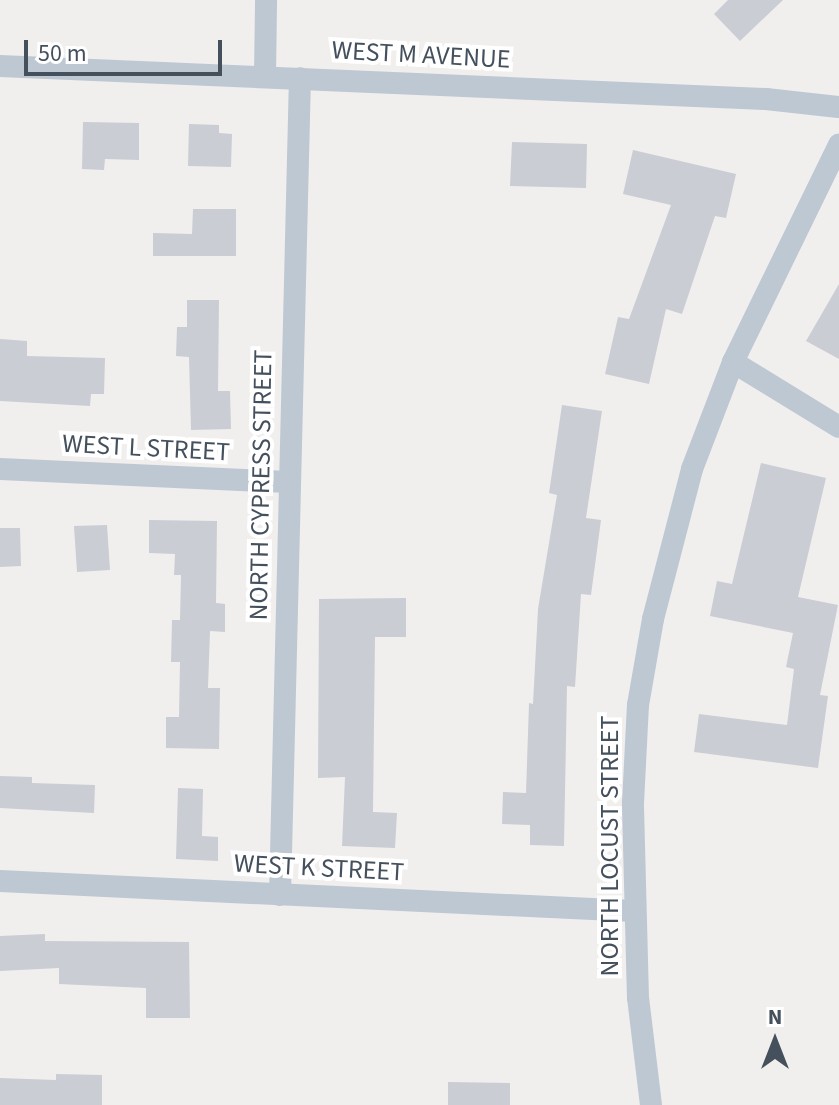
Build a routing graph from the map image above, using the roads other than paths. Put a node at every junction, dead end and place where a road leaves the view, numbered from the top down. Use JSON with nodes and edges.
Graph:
{"nodes":[{"id":1,"x":266,"y":0,"type":"edge"},
{"id":2,"x":0,"y":66,"type":"edge"},
{"id":3,"x":265,"y":76,"type":"junction"},
{"id":4,"x":300,"y":78,"type":"junction"},
{"id":5,"x":839,"y":107,"type":"edge"},
{"id":6,"x":839,"y":145,"type":"edge"},
{"id":7,"x":733,"y":362,"type":"junction"},
{"id":8,"x":839,"y":427,"type":"edge"},
{"id":9,"x":0,"y":469,"type":"edge"},
{"id":10,"x":289,"y":482,"type":"junction"},
{"id":11,"x":0,"y":881,"type":"edge"},
{"id":12,"x":280,"y":895,"type":"junction"},
{"id":13,"x":634,"y":911,"type":"junction"},
{"id":14,"x":651,"y":1105,"type":"edge"}],
"edges":[{"from":1,"to":3,"type":"street"},
{"from":2,"to":3,"type":"street","name":"WEST M AVENUE"},
{"from":3,"to":4,"type":"street","name":"WEST M AVENUE"},
{"from":4,"to":5,"type":"street","name":"WEST M AVENUE"},
{"from":4,"to":10,"type":"street","name":"NORTH CYPRESS STREET"},
{"from":6,"to":7,"type":"street","name":"NORTH LOCUST STREET"},
{"from":7,"to":8,"type":"street"},
{"from":7,"to":13,"type":"street","name":"NORTH LOCUST STREET"},
{"from":9,"to":10,"type":"street","name":"WEST L STREET"},
{"from":10,"to":12,"type":"street","name":"NORTH CYPRESS STREET"},
{"from":11,"to":12,"type":"street","name":"WEST K STREET"},
{"from":12,"to":13,"type":"street","name":"WEST K STREET"},
{"from":13,"to":14,"type":"street","name":"NORTH LOCUST STREET"}]}
